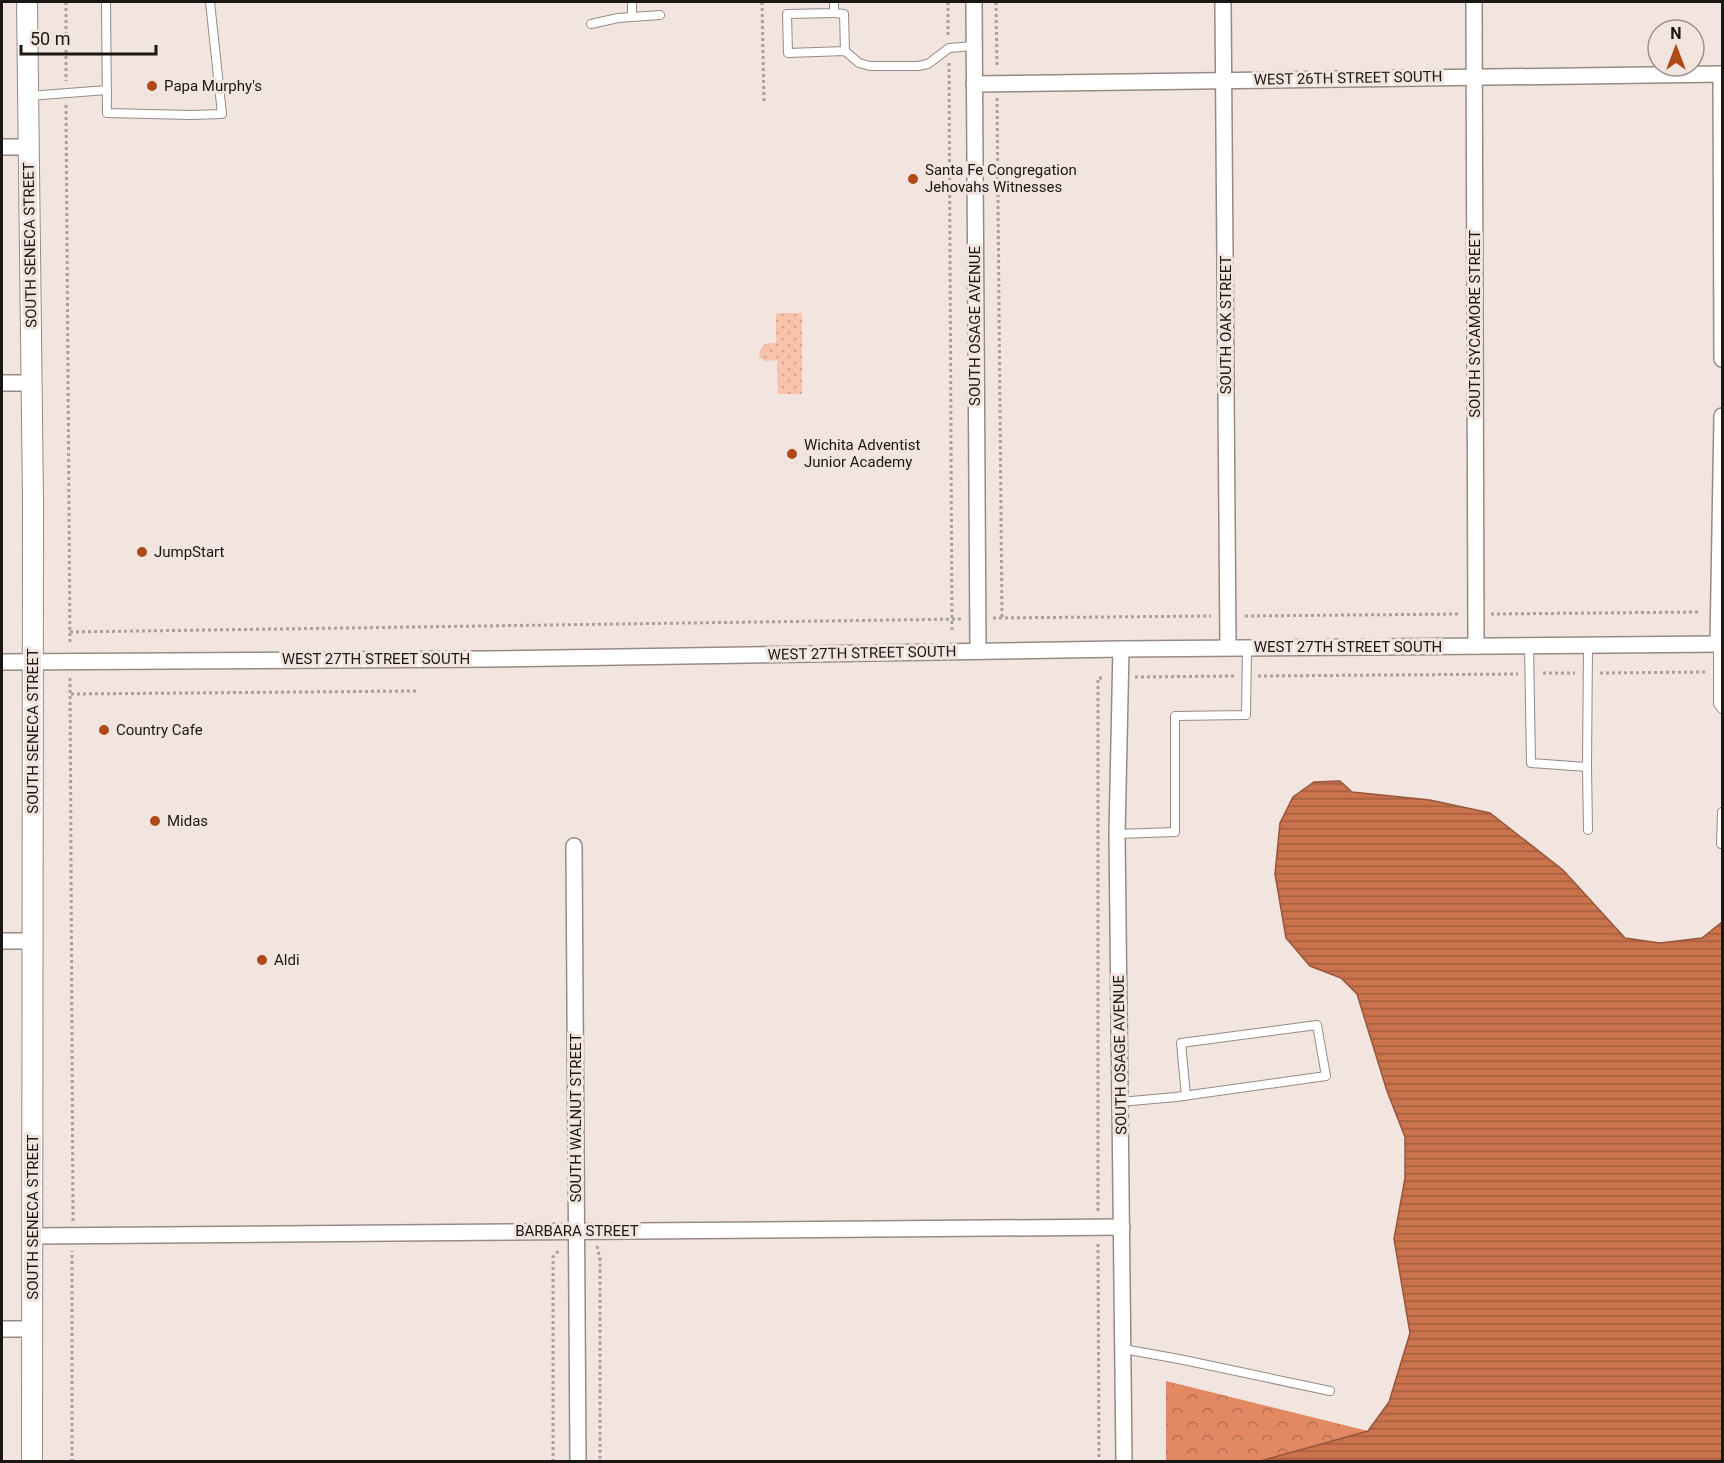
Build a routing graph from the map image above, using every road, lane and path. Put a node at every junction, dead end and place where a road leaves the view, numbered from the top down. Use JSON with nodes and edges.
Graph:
{"nodes":[{"id":1,"x":27,"y":2,"type":"edge"},
{"id":2,"x":66,"y":2,"type":"edge"},
{"id":3,"x":106,"y":2,"type":"edge"},
{"id":4,"x":210,"y":2,"type":"edge"},
{"id":5,"x":632,"y":2,"type":"edge"},
{"id":6,"x":762,"y":2,"type":"edge"},
{"id":7,"x":834,"y":2,"type":"edge"},
{"id":8,"x":948,"y":2,"type":"edge"},
{"id":9,"x":974,"y":2,"type":"edge"},
{"id":10,"x":996,"y":2,"type":"edge"},
{"id":11,"x":1223,"y":2,"type":"edge"},
{"id":12,"x":1474,"y":2,"type":"edge"},
{"id":13,"x":834,"y":13,"type":"junction"},
{"id":14,"x":660,"y":15,"type":"dead end"},
{"id":15,"x":632,"y":17,"type":"junction"},
{"id":16,"x":591,"y":24,"type":"dead end"},
{"id":17,"x":974,"y":46,"type":"junction"},
{"id":18,"x":949,"y":48,"type":"junction"},
{"id":19,"x":845,"y":51,"type":"junction"},
{"id":20,"x":1722,"y":74,"type":"edge"},
{"id":21,"x":1475,"y":76,"type":"junction"},
{"id":22,"x":1224,"y":80,"type":"junction"},
{"id":23,"x":997,"y":83,"type":"junction"},
{"id":24,"x":974,"y":84,"type":"junction"},
{"id":25,"x":107,"y":90,"type":"junction"},
{"id":26,"x":66,"y":93,"type":"junction"},
{"id":27,"x":28,"y":96,"type":"junction"},
{"id":28,"x":764,"y":102,"type":"dead end"},
{"id":29,"x":2,"y":147,"type":"edge"},
{"id":30,"x":28,"y":147,"type":"junction"},
{"id":31,"x":1722,"y":359,"type":"edge"},
{"id":32,"x":2,"y":383,"type":"edge"},
{"id":33,"x":33,"y":383,"type":"junction"},
{"id":34,"x":1722,"y":416,"type":"edge"},
{"id":35,"x":1700,"y":612,"type":"dead end"},
{"id":36,"x":1476,"y":614,"type":"junction"},
{"id":37,"x":1227,"y":616,"type":"junction"},
{"id":38,"x":1002,"y":618,"type":"junction"},
{"id":39,"x":952,"y":619,"type":"junction"},
{"id":40,"x":977,"y":619,"type":"junction"},
{"id":41,"x":952,"y":631,"type":"dead end"},
{"id":42,"x":70,"y":632,"type":"junction"},
{"id":43,"x":1720,"y":644,"type":"edge"},
{"id":44,"x":1529,"y":645,"type":"junction"},
{"id":45,"x":1588,"y":645,"type":"junction"},
{"id":46,"x":1476,"y":646,"type":"junction"},
{"id":47,"x":1227,"y":648,"type":"junction"},
{"id":48,"x":1247,"y":648,"type":"junction"},
{"id":49,"x":1121,"y":649,"type":"junction"},
{"id":50,"x":978,"y":651,"type":"junction"},
{"id":51,"x":33,"y":661,"type":"junction"},
{"id":52,"x":70,"y":661,"type":"junction"},
{"id":53,"x":2,"y":662,"type":"edge"},
{"id":54,"x":1718,"y":672,"type":"junction"},
{"id":55,"x":1588,"y":673,"type":"junction"},
{"id":56,"x":1529,"y":674,"type":"junction"},
{"id":57,"x":1247,"y":676,"type":"junction"},
{"id":58,"x":1120,"y":678,"type":"junction"},
{"id":59,"x":417,"y":691,"type":"dead end"},
{"id":60,"x":70,"y":694,"type":"junction"},
{"id":61,"x":1722,"y":708,"type":"edge"},
{"id":62,"x":1587,"y":767,"type":"junction"},
{"id":63,"x":1722,"y":812,"type":"edge"},
{"id":64,"x":1588,"y":830,"type":"dead end"},
{"id":65,"x":1117,"y":834,"type":"junction"},
{"id":66,"x":1721,"y":844,"type":"edge"},
{"id":67,"x":574,"y":846,"type":"dead end"},
{"id":68,"x":2,"y":940,"type":"edge"},
{"id":69,"x":33,"y":940,"type":"junction"},
{"id":70,"x":1186,"y":1096,"type":"junction"},
{"id":71,"x":1120,"y":1102,"type":"junction"},
{"id":72,"x":1098,"y":1227,"type":"junction"},
{"id":73,"x":1122,"y":1227,"type":"junction"},
{"id":74,"x":576,"y":1232,"type":"junction"},
{"id":75,"x":33,"y":1236,"type":"junction"},
{"id":76,"x":72,"y":1236,"type":"junction"},
{"id":77,"x":2,"y":1329,"type":"edge"},
{"id":78,"x":33,"y":1329,"type":"junction"},
{"id":79,"x":1123,"y":1349,"type":"junction"},
{"id":80,"x":1330,"y":1391,"type":"dead end"},
{"id":81,"x":32,"y":1461,"type":"edge"},
{"id":82,"x":72,"y":1461,"type":"edge"},
{"id":83,"x":578,"y":1461,"type":"edge"},
{"id":84,"x":1099,"y":1461,"type":"edge"},
{"id":85,"x":1124,"y":1461,"type":"edge"}],
"edges":[{"from":1,"to":27,"type":"street","name":"SOUTH SENECA STREET"},
{"from":2,"to":26,"type":"path"},
{"from":3,"to":25,"type":"lane"},
{"from":4,"to":25,"type":"lane"},
{"from":5,"to":15,"type":"lane"},
{"from":6,"to":28,"type":"path"},
{"from":7,"to":13,"type":"lane"},
{"from":8,"to":18,"type":"path"},
{"from":9,"to":17,"type":"street","name":"SOUTH OSAGE AVENUE"},
{"from":10,"to":23,"type":"path"},
{"from":11,"to":22,"type":"street","name":"SOUTH OAK STREET"},
{"from":12,"to":21,"type":"street","name":"SOUTH SYCAMORE STREET"},
{"from":13,"to":19,"type":"lane"},
{"from":13,"to":19,"type":"lane"},
{"from":14,"to":15,"type":"lane"},
{"from":15,"to":16,"type":"lane"},
{"from":17,"to":18,"type":"lane"},
{"from":17,"to":24,"type":"street","name":"SOUTH OSAGE AVENUE"},
{"from":18,"to":19,"type":"lane"},
{"from":18,"to":39,"type":"path"},
{"from":20,"to":21,"type":"street","name":"WEST 26TH STREET SOUTH"},
{"from":20,"to":31,"type":"street"},
{"from":21,"to":22,"type":"street","name":"WEST 26TH STREET SOUTH"},
{"from":21,"to":36,"type":"street","name":"SOUTH SYCAMORE STREET"},
{"from":22,"to":23,"type":"street","name":"WEST 26TH STREET SOUTH"},
{"from":22,"to":37,"type":"street","name":"SOUTH OAK STREET"},
{"from":23,"to":24,"type":"street","name":"WEST 26TH STREET SOUTH"},
{"from":23,"to":38,"type":"path"},
{"from":24,"to":40,"type":"street","name":"SOUTH OSAGE AVENUE"},
{"from":25,"to":26,"type":"lane"},
{"from":26,"to":27,"type":"lane"},
{"from":26,"to":42,"type":"path"},
{"from":27,"to":30,"type":"street","name":"SOUTH SENECA STREET"},
{"from":29,"to":30,"type":"street"},
{"from":30,"to":33,"type":"street","name":"SOUTH SENECA STREET"},
{"from":32,"to":33,"type":"street"},
{"from":33,"to":51,"type":"street","name":"SOUTH SENECA STREET"},
{"from":34,"to":43,"type":"street"},
{"from":35,"to":36,"type":"path"},
{"from":36,"to":37,"type":"path"},
{"from":36,"to":46,"type":"street","name":"SOUTH SYCAMORE STREET"},
{"from":37,"to":38,"type":"path"},
{"from":37,"to":47,"type":"street","name":"SOUTH OAK STREET"},
{"from":38,"to":40,"type":"path"},
{"from":39,"to":40,"type":"path"},
{"from":39,"to":41,"type":"path"},
{"from":39,"to":42,"type":"path"},
{"from":40,"to":50,"type":"street","name":"SOUTH OSAGE AVENUE"},
{"from":42,"to":52,"type":"path"},
{"from":43,"to":45,"type":"street","name":"WEST 27TH STREET SOUTH"},
{"from":43,"to":54,"type":"lane"},
{"from":44,"to":45,"type":"street","name":"WEST 27TH STREET SOUTH"},
{"from":44,"to":46,"type":"street","name":"WEST 27TH STREET SOUTH"},
{"from":44,"to":56,"type":"lane"},
{"from":45,"to":55,"type":"lane"},
{"from":46,"to":48,"type":"street","name":"WEST 27TH STREET SOUTH"},
{"from":47,"to":48,"type":"street","name":"WEST 27TH STREET SOUTH"},
{"from":47,"to":49,"type":"street","name":"WEST 27TH STREET SOUTH"},
{"from":48,"to":57,"type":"lane"},
{"from":49,"to":50,"type":"street","name":"WEST 27TH STREET SOUTH"},
{"from":49,"to":58,"type":"street","name":"SOUTH OSAGE AVENUE"},
{"from":50,"to":52,"type":"street","name":"WEST 27TH STREET SOUTH"},
{"from":51,"to":52,"type":"street","name":"WEST 27TH STREET SOUTH"},
{"from":51,"to":53,"type":"street","name":"WEST 27TH STREET SOUTH"},
{"from":51,"to":69,"type":"street","name":"SOUTH SENECA STREET"},
{"from":52,"to":60,"type":"path"},
{"from":54,"to":55,"type":"path"},
{"from":54,"to":61,"type":"lane"},
{"from":55,"to":56,"type":"path"},
{"from":55,"to":62,"type":"lane"},
{"from":56,"to":57,"type":"path"},
{"from":56,"to":62,"type":"lane"},
{"from":57,"to":58,"type":"path"},
{"from":57,"to":65,"type":"lane"},
{"from":58,"to":65,"type":"street","name":"SOUTH OSAGE AVENUE"},
{"from":58,"to":72,"type":"path"},
{"from":59,"to":60,"type":"path"},
{"from":60,"to":76,"type":"path"},
{"from":62,"to":64,"type":"lane"},
{"from":63,"to":66,"type":"lane"},
{"from":65,"to":71,"type":"street","name":"SOUTH OSAGE AVENUE"},
{"from":67,"to":74,"type":"street","name":"SOUTH WALNUT STREET"},
{"from":68,"to":69,"type":"street"},
{"from":69,"to":75,"type":"street","name":"SOUTH SENECA STREET"},
{"from":70,"to":70,"type":"lane"},
{"from":70,"to":71,"type":"lane"},
{"from":71,"to":73,"type":"street","name":"SOUTH OSAGE AVENUE"},
{"from":72,"to":73,"type":"street","name":"BARBARA STREET"},
{"from":72,"to":74,"type":"street","name":"BARBARA STREET"},
{"from":72,"to":84,"type":"path"},
{"from":73,"to":79,"type":"street","name":"SOUTH OSAGE AVENUE"},
{"from":74,"to":76,"type":"street","name":"BARBARA STREET"},
{"from":74,"to":83,"type":"street","name":"SOUTH WALNUT STREET"},
{"from":75,"to":76,"type":"street","name":"BARBARA STREET"},
{"from":75,"to":78,"type":"street","name":"SOUTH SENECA STREET"},
{"from":76,"to":82,"type":"path"},
{"from":77,"to":78,"type":"street"},
{"from":78,"to":81,"type":"street","name":"SOUTH SENECA STREET"},
{"from":79,"to":80,"type":"lane"},
{"from":79,"to":85,"type":"street","name":"SOUTH OSAGE AVENUE"}]}
